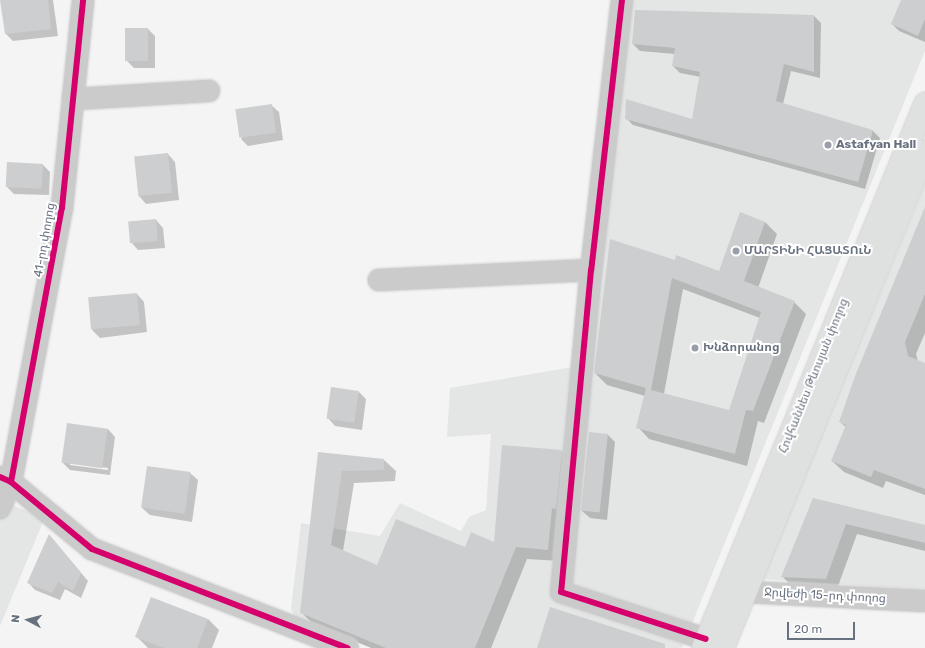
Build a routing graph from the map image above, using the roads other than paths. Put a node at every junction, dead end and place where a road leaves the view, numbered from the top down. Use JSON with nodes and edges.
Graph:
{"nodes":[{"id":1,"x":84,"y":0,"type":"edge"},
{"id":2,"x":622,"y":0,"type":"edge"},
{"id":3,"x":209,"y":91,"type":"dead end"},
{"id":4,"x":73,"y":99,"type":"junction"},
{"id":5,"x":925,"y":104,"type":"edge"},
{"id":6,"x":925,"y":152,"type":"edge"},
{"id":7,"x":592,"y":270,"type":"junction"},
{"id":8,"x":379,"y":280,"type":"dead end"},
{"id":9,"x":6,"y":480,"type":"edge"},
{"id":10,"x":0,"y":508,"type":"edge"},
{"id":11,"x":736,"y":592,"type":"junction"},
{"id":12,"x":925,"y":601,"type":"edge"},
{"id":13,"x":711,"y":645,"type":"edge"},
{"id":14,"x":347,"y":648,"type":"edge"}],
"edges":[{"from":1,"to":4,"type":"street","name":"41-րդ փողոց"},
{"from":2,"to":7,"type":"street"},
{"from":3,"to":4,"type":"street"},
{"from":4,"to":9,"type":"street","name":"41-րդ փողոց"},
{"from":5,"to":11,"type":"main road","name":"Հովհաննես Թևոսյան փողոց"},
{"from":6,"to":11,"type":"main road","name":"Հովհաննես Թևոսյան փողոց"},
{"from":7,"to":8,"type":"street"},
{"from":7,"to":13,"type":"street"},
{"from":9,"to":10,"type":"street","name":"41-րդ փողոց"},
{"from":9,"to":14,"type":"street"},
{"from":11,"to":12,"type":"street","name":"Ջրվեժի 15-րդ փողոց"},
{"from":11,"to":13,"type":"main road","name":"Հովհաննես Թևոսյան փողոց"}]}
